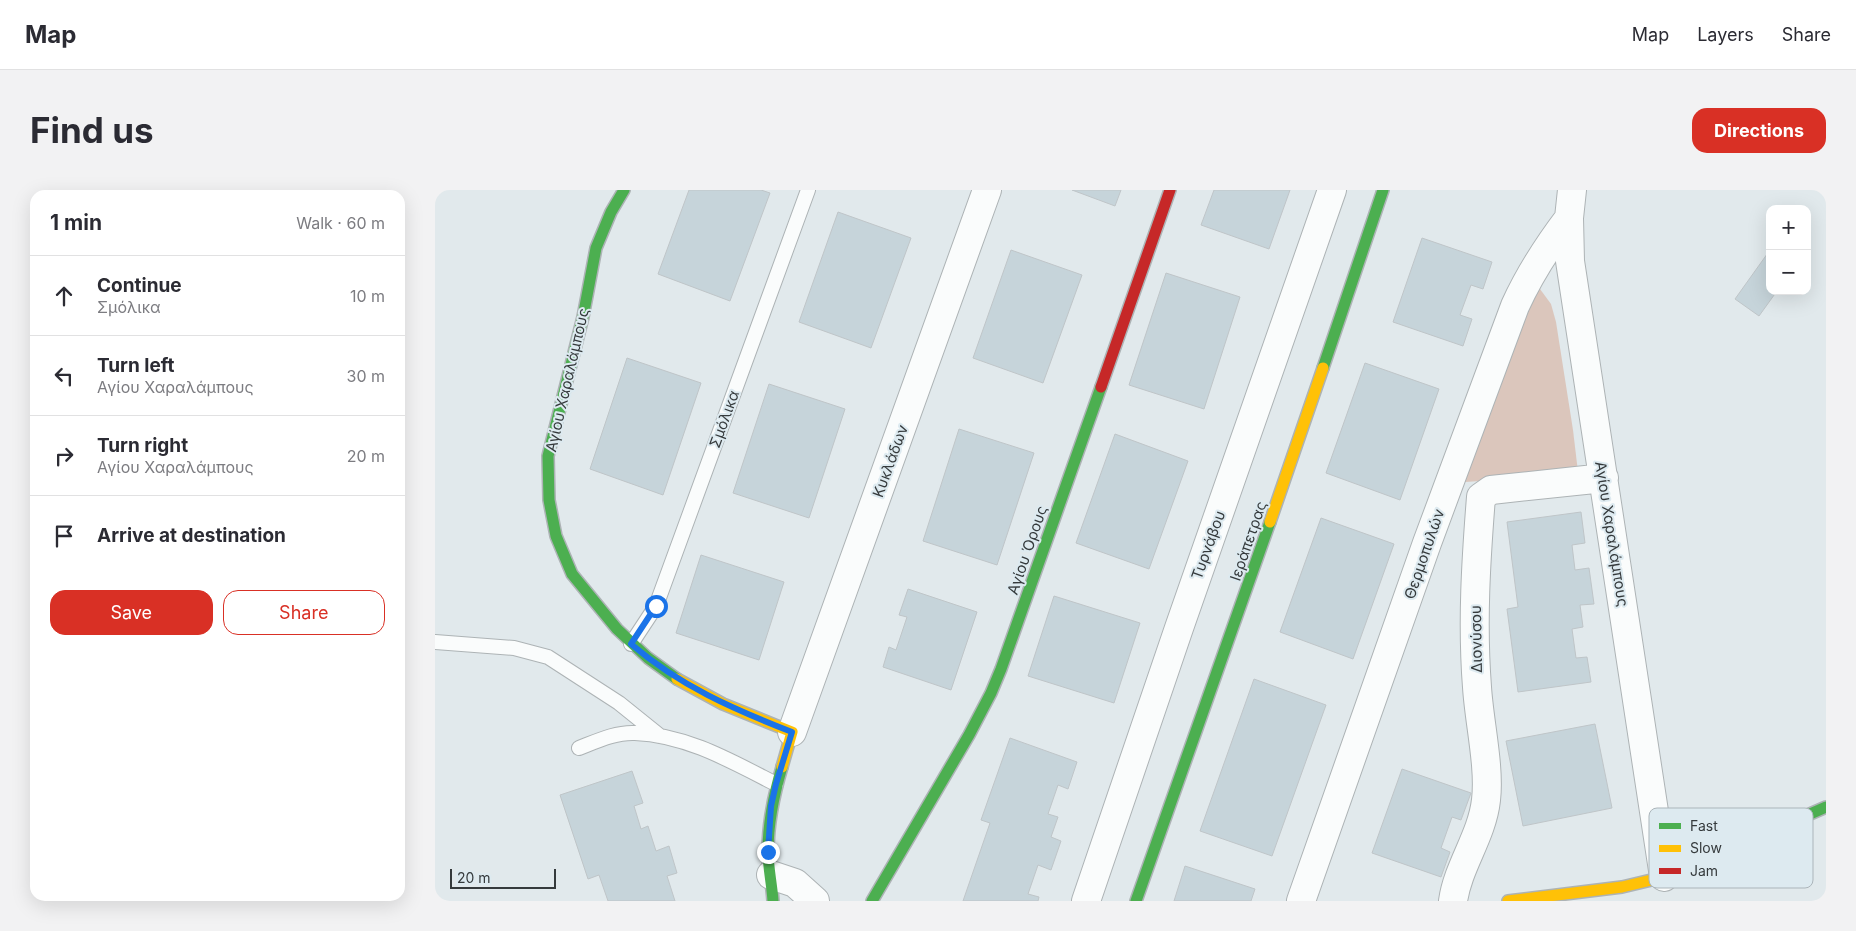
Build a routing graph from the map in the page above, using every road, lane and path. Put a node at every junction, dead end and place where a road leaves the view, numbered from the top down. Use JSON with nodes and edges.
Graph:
{"nodes":[{"id":1,"x":624,"y":190,"type":"edge"},
{"id":2,"x":807,"y":190,"type":"edge"},
{"id":3,"x":987,"y":190,"type":"edge"},
{"id":4,"x":1170,"y":190,"type":"edge"},
{"id":5,"x":1332,"y":190,"type":"edge"},
{"id":6,"x":1383,"y":190,"type":"edge"},
{"id":7,"x":1572,"y":190,"type":"edge"},
{"id":8,"x":1569,"y":218,"type":"junction"},
{"id":9,"x":1604,"y":478,"type":"junction"},
{"id":10,"x":435,"y":642,"type":"edge"},
{"id":11,"x":631,"y":644,"type":"junction"},
{"id":12,"x":792,"y":732,"type":"junction"},
{"id":13,"x":660,"y":736,"type":"junction"},
{"id":14,"x":579,"y":748,"type":"dead end"},
{"id":15,"x":776,"y":784,"type":"junction"},
{"id":16,"x":1826,"y":807,"type":"edge"},
{"id":17,"x":1654,"y":808,"type":"edge"},
{"id":18,"x":1813,"y":813,"type":"edge"},
{"id":19,"x":1649,"y":881,"type":"edge"},
{"id":20,"x":772,"y":888,"type":"edge"},
{"id":21,"x":815,"y":901,"type":"edge"},
{"id":22,"x":872,"y":901,"type":"edge"},
{"id":23,"x":1086,"y":901,"type":"edge"},
{"id":24,"x":1135,"y":901,"type":"edge"},
{"id":25,"x":1301,"y":901,"type":"edge"},
{"id":26,"x":1453,"y":901,"type":"edge"},
{"id":27,"x":1508,"y":901,"type":"edge"}],
"edges":[{"from":1,"to":11,"type":"street","name":"Αγίου Χαραλάμπους"},
{"from":2,"to":11,"type":"lane","name":"Σμόλικα"},
{"from":3,"to":12,"type":"street","name":"Κυκλάδων"},
{"from":4,"to":22,"type":"street","name":"Αγίου Όρους"},
{"from":5,"to":23,"type":"street","name":"Τυρνάβου"},
{"from":6,"to":24,"type":"street","name":"Ιεράπετρας"},
{"from":7,"to":8,"type":"street","name":"Αγίου Χαραλάμπους"},
{"from":8,"to":9,"type":"street","name":"Αγίου Χαραλάμπους"},
{"from":8,"to":25,"type":"street","name":"Θερμοπυλών"},
{"from":9,"to":17,"type":"street","name":"Αγίου Χαραλάμπους"},
{"from":9,"to":26,"type":"street","name":"Διονύσου"},
{"from":10,"to":13,"type":"lane"},
{"from":11,"to":12,"type":"street","name":"Αγίου Χαραλάμπους"},
{"from":12,"to":15,"type":"street"},
{"from":13,"to":14,"type":"lane"},
{"from":13,"to":15,"type":"lane"},
{"from":15,"to":20,"type":"street"},
{"from":16,"to":18,"type":"street"},
{"from":19,"to":27,"type":"street"},
{"from":20,"to":21,"type":"street"}]}
